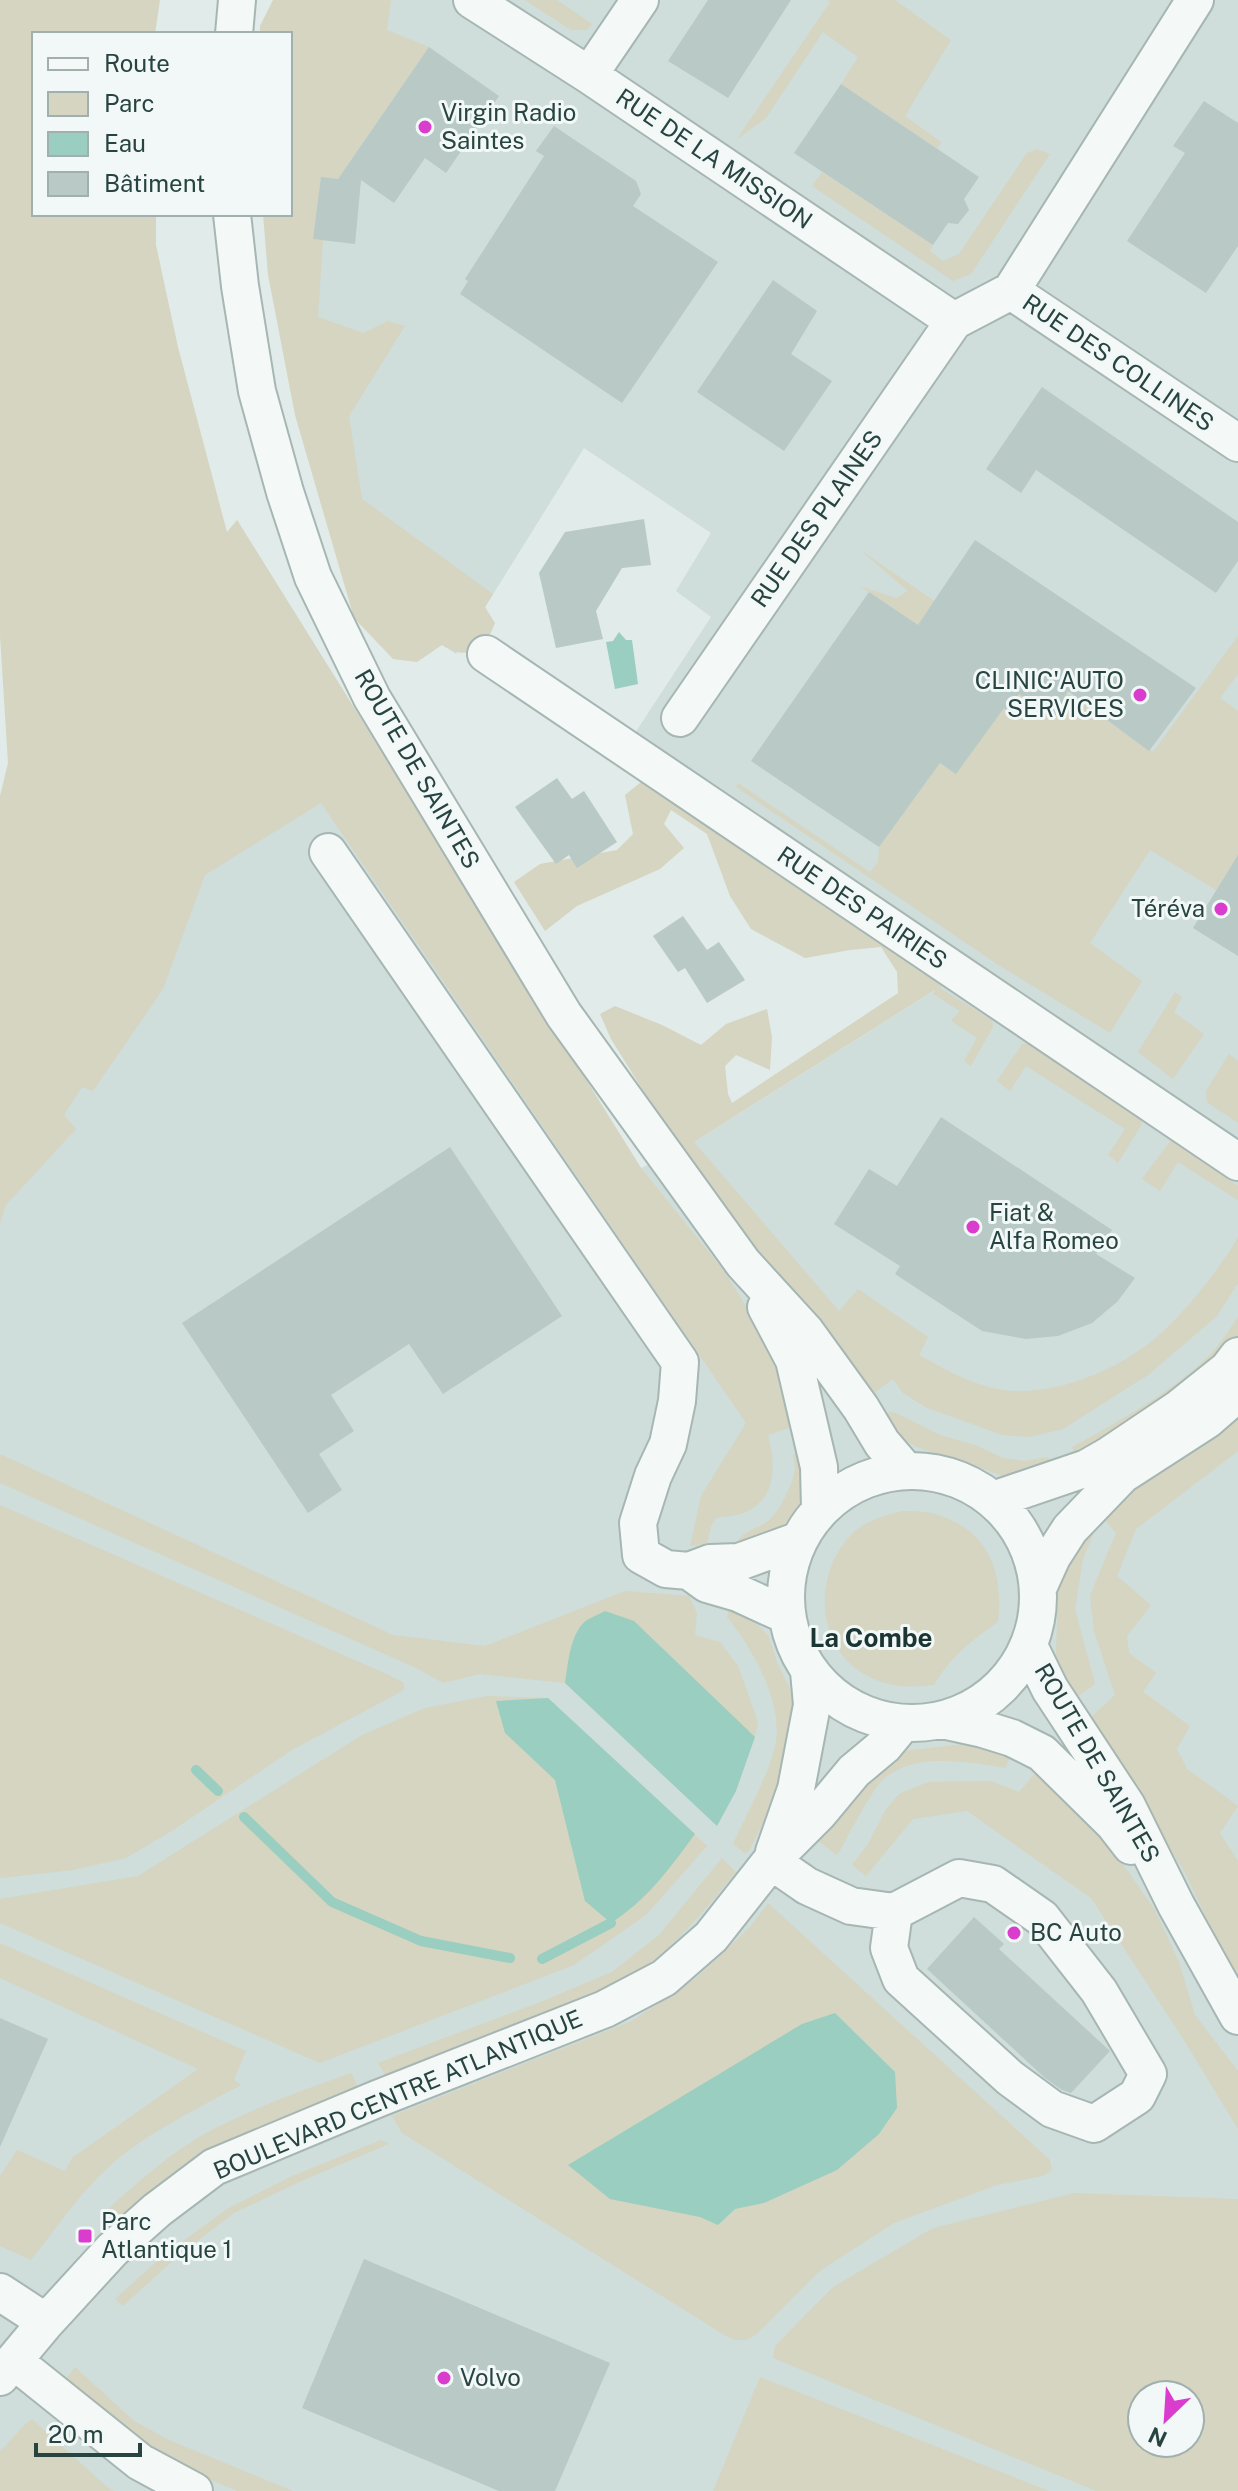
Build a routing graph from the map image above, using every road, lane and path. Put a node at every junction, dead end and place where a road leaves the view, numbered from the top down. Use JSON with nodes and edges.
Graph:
{"nodes":[{"id":1,"x":472,"y":0,"type":"edge"},
{"id":2,"x":640,"y":0,"type":"edge"},
{"id":3,"x":1195,"y":0,"type":"edge"},
{"id":4,"x":589,"y":75,"type":"junction"},
{"id":5,"x":232,"y":216,"type":"edge"},
{"id":6,"x":1011,"y":291,"type":"junction"},
{"id":7,"x":954,"y":321,"type":"junction"},
{"id":8,"x":1238,"y":443,"type":"edge"},
{"id":9,"x":486,"y":654,"type":"dead end"},
{"id":10,"x":680,"y":718,"type":"dead end"},
{"id":11,"x":328,"y":852,"type":"dead end"},
{"id":12,"x":1238,"y":1162,"type":"edge"},
{"id":13,"x":743,"y":1263,"type":"junction"},
{"id":14,"x":1238,"y":1356,"type":"edge"},
{"id":15,"x":1238,"y":1393,"type":"edge"},
{"id":16,"x":905,"y":1470,"type":"junction"},
{"id":17,"x":993,"y":1500,"type":"junction"},
{"id":18,"x":820,"y":1509,"type":"junction"},
{"id":19,"x":797,"y":1541,"type":"junction"},
{"id":20,"x":689,"y":1571,"type":"junction"},
{"id":21,"x":1038,"y":1588,"type":"junction"},
{"id":22,"x":786,"y":1615,"type":"junction"},
{"id":23,"x":1029,"y":1646,"type":"junction"},
{"id":24,"x":809,"y":1671,"type":"junction"},
{"id":25,"x":942,"y":1720,"type":"junction"},
{"id":26,"x":903,"y":1723,"type":"junction"},
{"id":27,"x":771,"y":1861,"type":"junction"},
{"id":28,"x":1176,"y":1905,"type":"junction"},
{"id":29,"x":894,"y":1912,"type":"junction"},
{"id":30,"x":1238,"y":2016,"type":"edge"},
{"id":31,"x":0,"y":2292,"type":"edge"},
{"id":32,"x":46,"y":2322,"type":"junction"},
{"id":33,"x":7,"y":2369,"type":"edge"},
{"id":34,"x":194,"y":2491,"type":"edge"}],
"edges":[{"from":1,"to":4,"type":"street","name":"RUE DE LA MISSION"},
{"from":2,"to":4,"type":"street"},
{"from":3,"to":6,"type":"street"},
{"from":4,"to":7,"type":"street","name":"RUE DE LA MISSION"},
{"from":5,"to":13,"type":"street","name":"ROUTE DE SAINTES"},
{"from":6,"to":7,"type":"street","name":"RUE DES COLLINES"},
{"from":6,"to":8,"type":"street","name":"RUE DES COLLINES"},
{"from":7,"to":10,"type":"street","name":"RUE DES PLAINES"},
{"from":9,"to":12,"type":"street","name":"RUE DES PAIRIES"},
{"from":11,"to":20,"type":"street"},
{"from":13,"to":16,"type":"street"},
{"from":13,"to":18,"type":"street"},
{"from":14,"to":17,"type":"street"},
{"from":15,"to":21,"type":"street"},
{"from":16,"to":17,"type":"street"},
{"from":16,"to":18,"type":"street"},
{"from":17,"to":21,"type":"street"},
{"from":18,"to":19,"type":"street"},
{"from":19,"to":20,"type":"street"},
{"from":19,"to":22,"type":"street"},
{"from":20,"to":22,"type":"street"},
{"from":21,"to":23,"type":"street"},
{"from":22,"to":24,"type":"street"},
{"from":23,"to":25,"type":"street"},
{"from":23,"to":28,"type":"street","name":"ROUTE DE SAINTES"},
{"from":24,"to":26,"type":"street"},
{"from":24,"to":27,"type":"street","name":"BOULEVARD CENTRE ATLANTIQUE"},
{"from":25,"to":26,"type":"street"},
{"from":25,"to":28,"type":"street","name":"ROUTE DE SAINTES"},
{"from":26,"to":27,"type":"street","name":"BOULEVARD CENTRE ATLANTIQUE"},
{"from":27,"to":29,"type":"street"},
{"from":27,"to":32,"type":"street","name":"BOULEVARD CENTRE ATLANTIQUE"},
{"from":28,"to":30,"type":"street"},
{"from":29,"to":29,"type":"street"},
{"from":31,"to":32,"type":"street"},
{"from":32,"to":33,"type":"street","name":"BOULEVARD CENTRE ATLANTIQUE"},
{"from":33,"to":34,"type":"street"}]}
